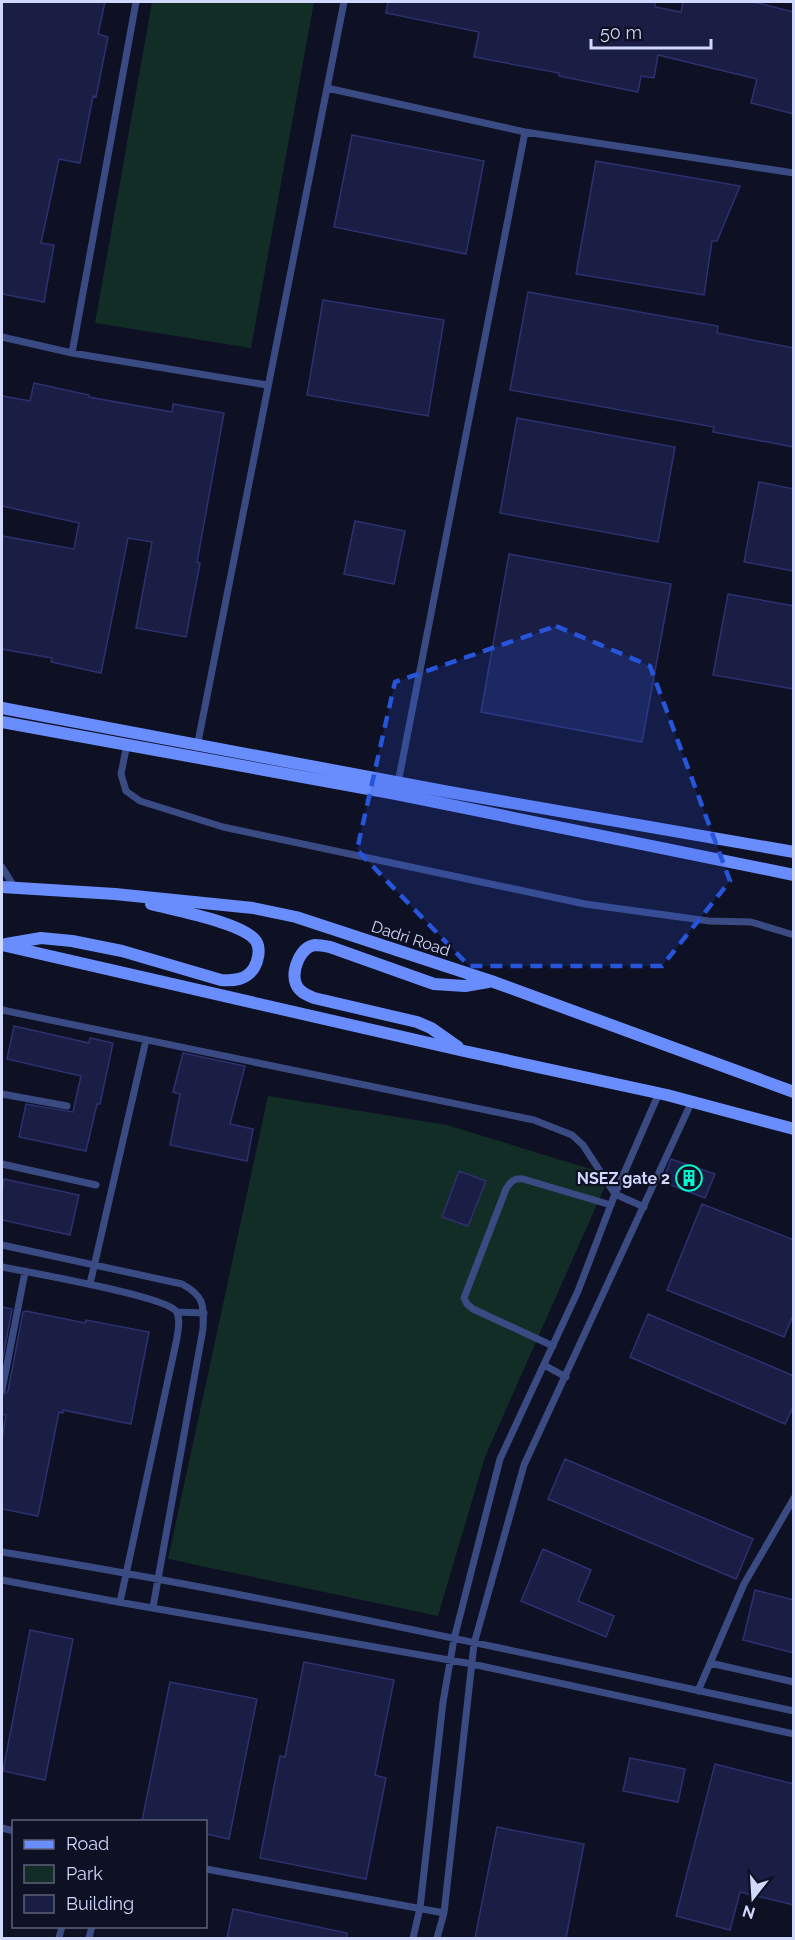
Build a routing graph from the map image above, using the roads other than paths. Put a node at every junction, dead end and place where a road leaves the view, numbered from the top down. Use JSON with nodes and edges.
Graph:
{"nodes":[{"id":1,"x":136,"y":2,"type":"edge"},
{"id":2,"x":344,"y":2,"type":"edge"},
{"id":3,"x":327,"y":88,"type":"junction"},
{"id":4,"x":525,"y":132,"type":"junction"},
{"id":5,"x":794,"y":173,"type":"edge"},
{"id":6,"x":2,"y":337,"type":"edge"},
{"id":7,"x":72,"y":353,"type":"junction"},
{"id":8,"x":267,"y":386,"type":"junction"},
{"id":9,"x":2,"y":708,"type":"edge"},
{"id":10,"x":2,"y":722,"type":"edge"},
{"id":11,"x":127,"y":744,"type":"junction"},
{"id":12,"x":197,"y":750,"type":"junction"},
{"id":13,"x":397,"y":788,"type":"junction"},
{"id":14,"x":794,"y":852,"type":"edge"},
{"id":15,"x":2,"y":867,"type":"edge"},
{"id":16,"x":794,"y":875,"type":"edge"},
{"id":17,"x":2,"y":887,"type":"edge"},
{"id":18,"x":15,"y":889,"type":"junction"},
{"id":19,"x":115,"y":894,"type":"junction"},
{"id":20,"x":794,"y":935,"type":"edge"},
{"id":21,"x":2,"y":945,"type":"edge"},
{"id":22,"x":491,"y":981,"type":"junction"},
{"id":23,"x":2,"y":1010,"type":"edge"},
{"id":24,"x":146,"y":1040,"type":"junction"},
{"id":25,"x":464,"y":1051,"type":"junction"},
{"id":26,"x":794,"y":1092,"type":"edge"},
{"id":27,"x":659,"y":1093,"type":"junction"},
{"id":28,"x":2,"y":1094,"type":"edge"},
{"id":29,"x":692,"y":1101,"type":"junction"},
{"id":30,"x":67,"y":1106,"type":"dead end"},
{"id":31,"x":794,"y":1129,"type":"edge"},
{"id":32,"x":2,"y":1164,"type":"edge"},
{"id":33,"x":96,"y":1185,"type":"dead end"},
{"id":34,"x":615,"y":1194,"type":"junction"},
{"id":35,"x":611,"y":1205,"type":"junction"},
{"id":36,"x":644,"y":1207,"type":"junction"},
{"id":37,"x":2,"y":1245,"type":"edge"},
{"id":38,"x":93,"y":1265,"type":"junction"},
{"id":39,"x":2,"y":1267,"type":"edge"},
{"id":40,"x":25,"y":1272,"type":"junction"},
{"id":41,"x":90,"y":1284,"type":"junction"},
{"id":42,"x":177,"y":1312,"type":"junction"},
{"id":43,"x":204,"y":1312,"type":"junction"},
{"id":44,"x":553,"y":1346,"type":"junction"},
{"id":45,"x":544,"y":1365,"type":"junction"},
{"id":46,"x":566,"y":1377,"type":"junction"},
{"id":47,"x":2,"y":1390,"type":"edge"},
{"id":48,"x":794,"y":1498,"type":"edge"},
{"id":49,"x":2,"y":1552,"type":"edge"},
{"id":50,"x":125,"y":1572,"type":"junction"},
{"id":51,"x":157,"y":1579,"type":"junction"},
{"id":52,"x":2,"y":1580,"type":"edge"},
{"id":53,"x":120,"y":1602,"type":"junction"},
{"id":54,"x":153,"y":1607,"type":"junction"},
{"id":55,"x":454,"y":1639,"type":"junction"},
{"id":56,"x":474,"y":1644,"type":"junction"},
{"id":57,"x":450,"y":1660,"type":"junction"},
{"id":58,"x":472,"y":1664,"type":"junction"},
{"id":59,"x":710,"y":1664,"type":"junction"},
{"id":60,"x":794,"y":1682,"type":"edge"},
{"id":61,"x":698,"y":1691,"type":"junction"},
{"id":62,"x":794,"y":1711,"type":"edge"},
{"id":63,"x":794,"y":1734,"type":"edge"},
{"id":64,"x":207,"y":1869,"type":"edge"},
{"id":65,"x":420,"y":1908,"type":"junction"},
{"id":66,"x":444,"y":1913,"type":"junction"},
{"id":67,"x":413,"y":1938,"type":"edge"},
{"id":68,"x":437,"y":1938,"type":"edge"}],
"edges":[{"from":1,"to":7,"type":"lane"},
{"from":2,"to":3,"type":"lane"},
{"from":3,"to":4,"type":"lane"},
{"from":3,"to":8,"type":"lane"},
{"from":4,"to":5,"type":"lane"},
{"from":4,"to":13,"type":"lane"},
{"from":6,"to":7,"type":"lane"},
{"from":7,"to":8,"type":"lane"},
{"from":8,"to":12,"type":"lane"},
{"from":9,"to":12,"type":"main road"},
{"from":10,"to":11,"type":"main road"},
{"from":11,"to":12,"type":"main road"},
{"from":11,"to":20,"type":"lane"},
{"from":12,"to":13,"type":"main road"},
{"from":13,"to":14,"type":"main road"},
{"from":13,"to":16,"type":"main road"},
{"from":15,"to":18,"type":"lane"},
{"from":17,"to":18,"type":"main road","name":"Dadri Road"},
{"from":18,"to":19,"type":"main road","name":"Dadri Road"},
{"from":19,"to":21,"type":"main road"},
{"from":19,"to":22,"type":"main road","name":"Dadri Road"},
{"from":21,"to":25,"type":"main road"},
{"from":22,"to":25,"type":"main road"},
{"from":22,"to":26,"type":"main road","name":"Dadri Road"},
{"from":23,"to":24,"type":"lane"},
{"from":24,"to":34,"type":"lane"},
{"from":24,"to":38,"type":"lane"},
{"from":25,"to":27,"type":"main road"},
{"from":27,"to":29,"type":"main road"},
{"from":27,"to":34,"type":"lane"},
{"from":28,"to":30,"type":"lane"},
{"from":29,"to":31,"type":"main road"},
{"from":29,"to":36,"type":"lane"},
{"from":32,"to":33,"type":"lane"},
{"from":34,"to":35,"type":"lane"},
{"from":34,"to":36,"type":"lane"},
{"from":35,"to":44,"type":"lane"},
{"from":35,"to":44,"type":"lane"},
{"from":36,"to":46,"type":"lane"},
{"from":37,"to":38,"type":"lane"},
{"from":38,"to":41,"type":"lane"},
{"from":38,"to":43,"type":"lane"},
{"from":39,"to":40,"type":"lane"},
{"from":40,"to":41,"type":"lane"},
{"from":40,"to":47,"type":"lane"},
{"from":41,"to":42,"type":"lane"},
{"from":42,"to":43,"type":"lane"},
{"from":42,"to":50,"type":"lane"},
{"from":43,"to":51,"type":"lane"},
{"from":44,"to":45,"type":"lane"},
{"from":45,"to":46,"type":"lane"},
{"from":45,"to":55,"type":"lane"},
{"from":46,"to":56,"type":"lane"},
{"from":48,"to":59,"type":"lane"},
{"from":49,"to":50,"type":"lane"},
{"from":50,"to":51,"type":"lane"},
{"from":50,"to":53,"type":"lane"},
{"from":51,"to":54,"type":"lane"},
{"from":51,"to":55,"type":"lane"},
{"from":52,"to":53,"type":"lane"},
{"from":53,"to":54,"type":"lane"},
{"from":54,"to":57,"type":"lane"},
{"from":55,"to":56,"type":"lane"},
{"from":55,"to":57,"type":"lane"},
{"from":56,"to":58,"type":"lane"},
{"from":56,"to":61,"type":"lane"},
{"from":57,"to":58,"type":"lane"},
{"from":57,"to":65,"type":"lane"},
{"from":58,"to":63,"type":"lane"},
{"from":58,"to":66,"type":"lane"},
{"from":59,"to":60,"type":"lane"},
{"from":59,"to":61,"type":"lane"},
{"from":61,"to":62,"type":"lane"},
{"from":64,"to":65,"type":"lane"},
{"from":65,"to":66,"type":"lane"},
{"from":65,"to":67,"type":"lane"},
{"from":66,"to":68,"type":"lane"}]}
